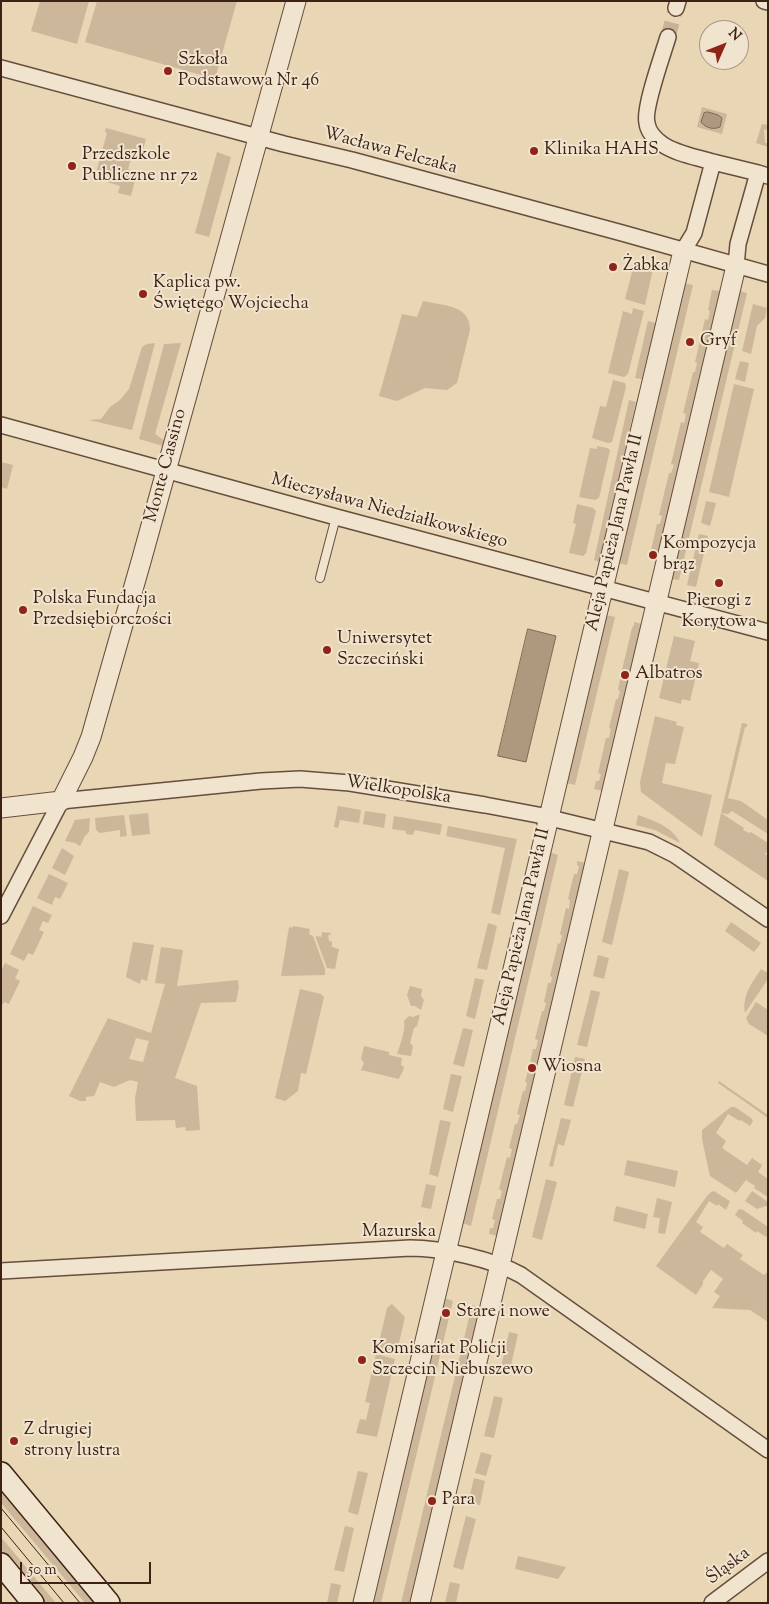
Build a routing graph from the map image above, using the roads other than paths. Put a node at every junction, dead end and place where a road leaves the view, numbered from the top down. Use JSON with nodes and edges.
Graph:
{"nodes":[{"id":1,"x":296,"y":1,"type":"edge"},
{"id":2,"x":764,"y":1,"type":"edge"},
{"id":3,"x":768,"y":2,"type":"edge"},
{"id":4,"x":668,"y":37,"type":"tunnel mouth"},
{"id":5,"x":1,"y":68,"type":"edge"},
{"id":6,"x":258,"y":137,"type":"junction"},
{"id":7,"x":713,"y":162,"type":"junction"},
{"id":8,"x":763,"y":175,"type":"edge"},
{"id":9,"x":683,"y":251,"type":"junction"},
{"id":10,"x":736,"y":266,"type":"junction"},
{"id":11,"x":768,"y":274,"type":"edge"},
{"id":12,"x":1,"y":426,"type":"edge"},
{"id":13,"x":166,"y":470,"type":"junction"},
{"id":14,"x":336,"y":517,"type":"junction"},
{"id":15,"x":320,"y":578,"type":"dead end"},
{"id":16,"x":603,"y":589,"type":"junction"},
{"id":17,"x":656,"y":603,"type":"junction"},
{"id":18,"x":768,"y":632,"type":"edge"},
{"id":19,"x":61,"y":801,"type":"junction"},
{"id":20,"x":1,"y":808,"type":"edge"},
{"id":21,"x":549,"y":818,"type":"junction"},
{"id":22,"x":603,"y":830,"type":"junction"},
{"id":23,"x":1,"y":916,"type":"edge"},
{"id":24,"x":768,"y":919,"type":"edge"},
{"id":25,"x":446,"y":1252,"type":"junction"},
{"id":26,"x":500,"y":1266,"type":"junction"},
{"id":27,"x":1,"y":1271,"type":"edge"},
{"id":28,"x":768,"y":1450,"type":"edge"},
{"id":29,"x":1,"y":1473,"type":"edge"},
{"id":30,"x":768,"y":1561,"type":"edge"},
{"id":31,"x":1,"y":1564,"type":"edge"},
{"id":32,"x":33,"y":1603,"type":"edge"},
{"id":33,"x":109,"y":1603,"type":"edge"},
{"id":34,"x":363,"y":1603,"type":"edge"},
{"id":35,"x":420,"y":1603,"type":"edge"},
{"id":36,"x":712,"y":1603,"type":"edge"}],
"edges":[{"from":1,"to":6,"type":"street","name":"Monte Cassino"},
{"from":2,"to":3,"type":"street"},
{"from":4,"to":7,"type":"street"},
{"from":5,"to":6,"type":"street","name":"Wacława Felczaka"},
{"from":6,"to":9,"type":"street","name":"Wacława Felczaka"},
{"from":6,"to":13,"type":"street","name":"Monte Cassino"},
{"from":7,"to":8,"type":"street"},
{"from":7,"to":9,"type":"street"},
{"from":8,"to":10,"type":"street"},
{"from":9,"to":10,"type":"street","name":"Wacława Felczaka"},
{"from":9,"to":16,"type":"street","name":"Aleja Papieża Jana Pawła II"},
{"from":10,"to":11,"type":"street","name":"Wacława Felczaka"},
{"from":10,"to":17,"type":"street"},
{"from":12,"to":13,"type":"street","name":"Mieczysława Niedziałkowskiego"},
{"from":13,"to":14,"type":"street","name":"Mieczysława Niedziałkowskiego"},
{"from":13,"to":19,"type":"street","name":"Monte Cassino"},
{"from":14,"to":15,"type":"lane"},
{"from":14,"to":16,"type":"street","name":"Mieczysława Niedziałkowskiego"},
{"from":16,"to":17,"type":"street","name":"Mieczysława Niedziałkowskiego"},
{"from":16,"to":21,"type":"street","name":"Aleja Papieża Jana Pawła II"},
{"from":17,"to":18,"type":"street","name":"Mieczysława Niedziałkowskiego"},
{"from":17,"to":22,"type":"street"},
{"from":19,"to":20,"type":"street","name":"Wielkopolska"},
{"from":19,"to":21,"type":"street","name":"Wielkopolska"},
{"from":19,"to":23,"type":"street","name":"Monte Cassino"},
{"from":21,"to":22,"type":"street","name":"Wielkopolska"},
{"from":21,"to":25,"type":"street","name":"Aleja Papieża Jana Pawła II"},
{"from":22,"to":24,"type":"street","name":"Wielkopolska"},
{"from":22,"to":26,"type":"street"},
{"from":25,"to":26,"type":"street","name":"Mazurska"},
{"from":25,"to":27,"type":"street","name":"Mazurska"},
{"from":25,"to":34,"type":"street","name":"Aleja Papieża Jana Pawła II"},
{"from":26,"to":28,"type":"street","name":"Mazurska"},
{"from":26,"to":35,"type":"street"},
{"from":29,"to":33,"type":"main road"},
{"from":30,"to":36,"type":"street","name":"Śląska"},
{"from":31,"to":32,"type":"main road"}]}
